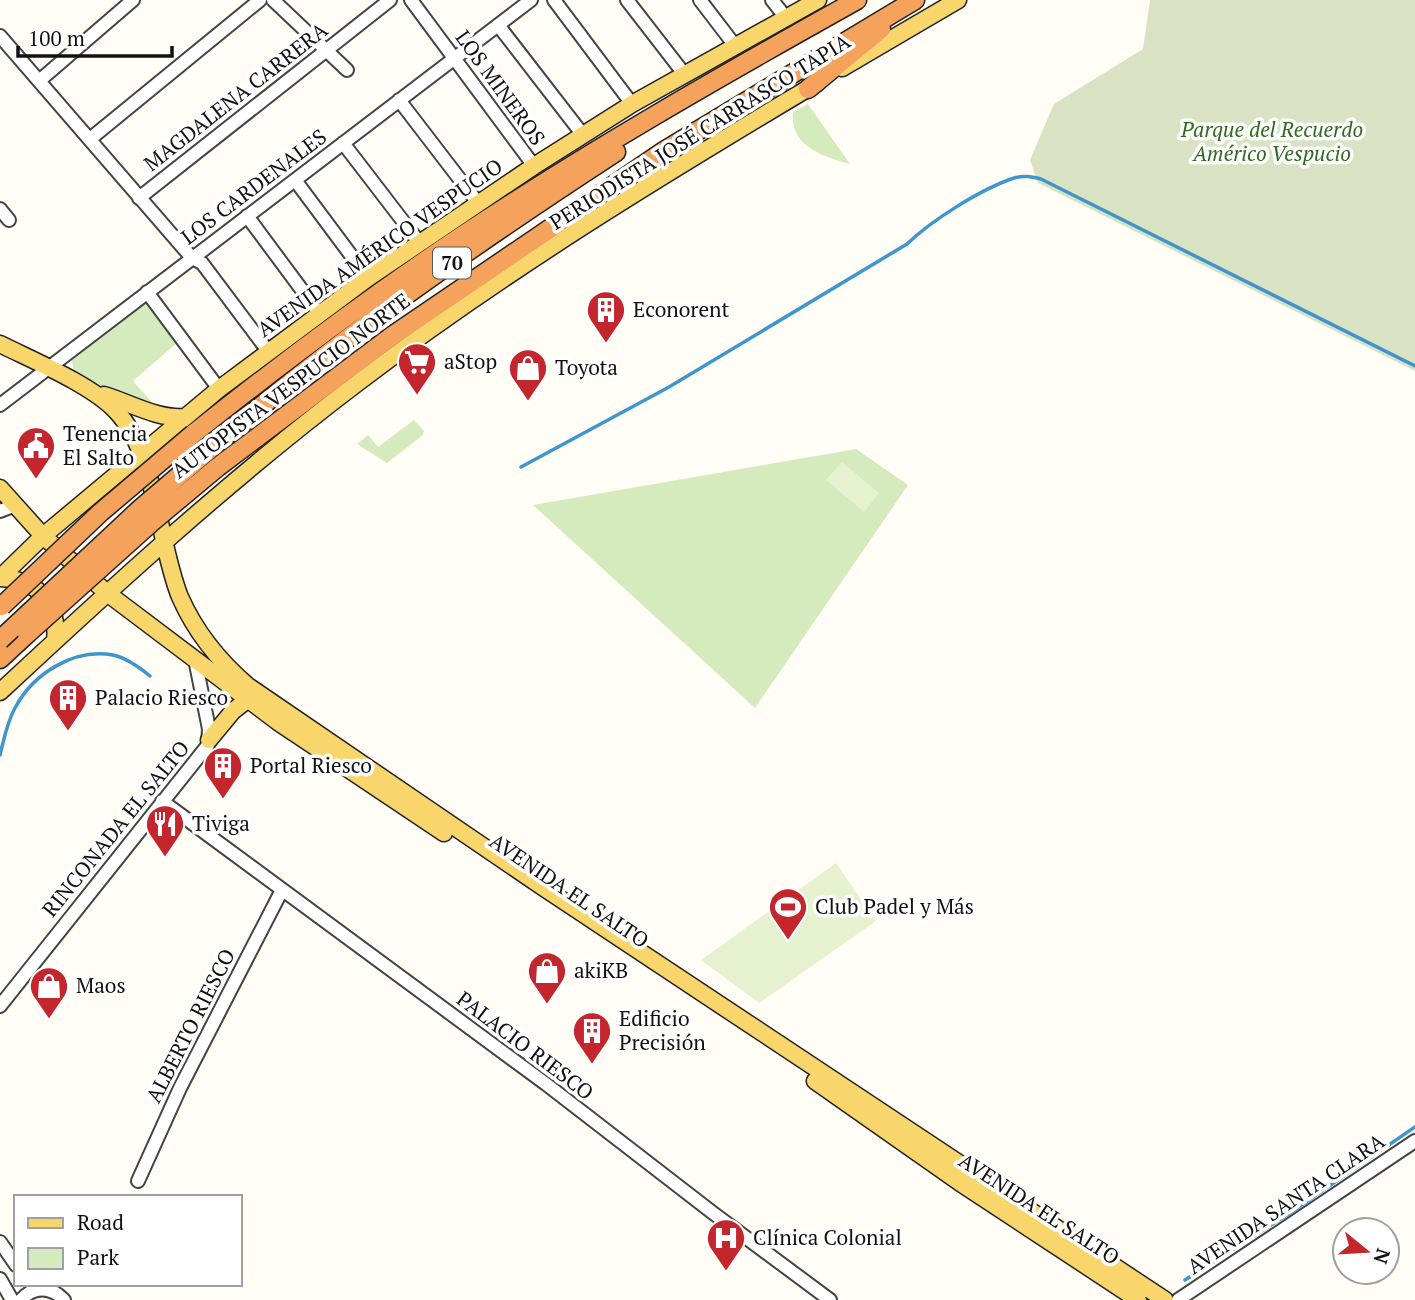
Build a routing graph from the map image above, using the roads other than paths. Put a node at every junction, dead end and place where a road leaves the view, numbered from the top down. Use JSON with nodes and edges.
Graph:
{"nodes":[{"id":1,"x":133,"y":0,"type":"edge"},
{"id":2,"x":260,"y":0,"type":"edge"},
{"id":3,"x":273,"y":0,"type":"edge"},
{"id":4,"x":390,"y":0,"type":"edge"},
{"id":5,"x":411,"y":0,"type":"edge"},
{"id":6,"x":531,"y":0,"type":"edge"},
{"id":7,"x":554,"y":0,"type":"edge"},
{"id":8,"x":627,"y":0,"type":"edge"},
{"id":9,"x":700,"y":0,"type":"edge"},
{"id":10,"x":772,"y":0,"type":"edge"},
{"id":11,"x":818,"y":0,"type":"edge"},
{"id":12,"x":856,"y":0,"type":"edge"},
{"id":13,"x":916,"y":0,"type":"edge"},
{"id":14,"x":958,"y":0,"type":"edge"},
{"id":15,"x":786,"y":18,"type":"junction"},
{"id":16,"x":499,"y":24,"type":"junction"},
{"id":17,"x":0,"y":36,"type":"edge"},
{"id":18,"x":736,"y":47,"type":"junction"},
{"id":19,"x":327,"y":50,"type":"junction"},
{"id":20,"x":454,"y":58,"type":"junction"},
{"id":21,"x":347,"y":70,"type":"dead end"},
{"id":22,"x":685,"y":75,"type":"junction"},
{"id":23,"x":39,"y":81,"type":"junction"},
{"id":24,"x":704,"y":88,"type":"junction"},
{"id":25,"x":808,"y":89,"type":"junction"},
{"id":26,"x":399,"y":100,"type":"junction"},
{"id":27,"x":632,"y":104,"type":"junction"},
{"id":28,"x":583,"y":135,"type":"junction"},
{"id":29,"x":90,"y":139,"type":"junction"},
{"id":30,"x":343,"y":143,"type":"junction"},
{"id":31,"x":534,"y":166,"type":"junction"},
{"id":32,"x":295,"y":180,"type":"junction"},
{"id":33,"x":139,"y":198,"type":"junction"},
{"id":34,"x":478,"y":203,"type":"junction"},
{"id":35,"x":0,"y":209,"type":"edge"},
{"id":36,"x":247,"y":216,"type":"junction"},
{"id":37,"x":9,"y":220,"type":"dead end"},
{"id":38,"x":419,"y":242,"type":"junction"},
{"id":39,"x":192,"y":258,"type":"junction"},
{"id":40,"x":368,"y":278,"type":"junction"},
{"id":41,"x":147,"y":292,"type":"junction"},
{"id":42,"x":319,"y":313,"type":"junction"},
{"id":43,"x":0,"y":344,"type":"edge"},
{"id":44,"x":268,"y":351,"type":"junction"},
{"id":45,"x":48,"y":368,"type":"junction"},
{"id":46,"x":219,"y":389,"type":"junction"},
{"id":47,"x":93,"y":393,"type":"junction"},
{"id":48,"x":0,"y":405,"type":"edge"},
{"id":49,"x":185,"y":416,"type":"junction"},
{"id":50,"x":141,"y":453,"type":"junction"},
{"id":51,"x":120,"y":471,"type":"junction"},
{"id":52,"x":240,"y":478,"type":"junction"},
{"id":53,"x":0,"y":488,"type":"edge"},
{"id":54,"x":150,"y":488,"type":"junction"},
{"id":55,"x":16,"y":505,"type":"junction"},
{"id":56,"x":0,"y":511,"type":"edge"},
{"id":57,"x":43,"y":536,"type":"junction"},
{"id":58,"x":164,"y":543,"type":"junction"},
{"id":59,"x":0,"y":578,"type":"edge"},
{"id":60,"x":107,"y":593,"type":"junction"},
{"id":61,"x":180,"y":596,"type":"junction"},
{"id":62,"x":1,"y":607,"type":"edge"},
{"id":63,"x":0,"y":640,"type":"edge"},
{"id":64,"x":55,"y":641,"type":"junction"},
{"id":65,"x":0,"y":659,"type":"edge"},
{"id":66,"x":195,"y":659,"type":"junction"},
{"id":67,"x":0,"y":692,"type":"edge"},
{"id":68,"x":247,"y":700,"type":"junction"},
{"id":69,"x":209,"y":740,"type":"junction"},
{"id":70,"x":162,"y":801,"type":"junction"},
{"id":71,"x":282,"y":890,"type":"junction"},
{"id":72,"x":0,"y":1006,"type":"edge"},
{"id":73,"x":1415,"y":1141,"type":"edge"},
{"id":74,"x":138,"y":1181,"type":"dead end"},
{"id":75,"x":0,"y":1241,"type":"edge"},
{"id":76,"x":14,"y":1262,"type":"edge"},
{"id":77,"x":0,"y":1279,"type":"edge"},
{"id":78,"x":37,"y":1287,"type":"edge"},
{"id":79,"x":1139,"y":1297,"type":"edge"},
{"id":80,"x":12,"y":1300,"type":"edge"},
{"id":81,"x":20,"y":1300,"type":"edge"},
{"id":82,"x":64,"y":1300,"type":"edge"},
{"id":83,"x":830,"y":1300,"type":"edge"},
{"id":84,"x":1165,"y":1300,"type":"edge"},
{"id":85,"x":1178,"y":1300,"type":"edge"}],
"edges":[{"from":1,"to":23,"type":"street"},
{"from":2,"to":29,"type":"street"},
{"from":3,"to":19,"type":"street"},
{"from":4,"to":19,"type":"street","name":"MAGDALENA CARRERA"},
{"from":5,"to":20,"type":"street","name":"LOS MINEROS"},
{"from":6,"to":16,"type":"street","name":"LOS CARDENALES"},
{"from":7,"to":27,"type":"street"},
{"from":8,"to":22,"type":"street"},
{"from":9,"to":18,"type":"street"},
{"from":10,"to":15,"type":"street"},
{"from":11,"to":15,"type":"main road","name":"AVENIDA AMÉRICO VESPUCIO"},
{"from":12,"to":24,"type":"highway","name":"AUTOPISTA VESPUCIO NORTE","number":"70"},
{"from":13,"to":25,"type":"highway"},
{"from":13,"to":65,"type":"highway","name":"AUTOPISTA VESPUCIO NORTE","number":"70","bridge":true},
{"from":14,"to":25,"type":"main road","name":"PERIODISTA JOSÉ CARRASCO TAPIA"},
{"from":15,"to":18,"type":"main road","name":"AVENIDA AMÉRICO VESPUCIO"},
{"from":16,"to":20,"type":"street","name":"LOS CARDENALES"},
{"from":16,"to":28,"type":"street"},
{"from":17,"to":23,"type":"street"},
{"from":18,"to":22,"type":"main road","name":"AVENIDA AMÉRICO VESPUCIO"},
{"from":19,"to":21,"type":"street"},
{"from":19,"to":33,"type":"street","name":"MAGDALENA CARRERA"},
{"from":20,"to":26,"type":"street","name":"LOS CARDENALES"},
{"from":20,"to":31,"type":"street","name":"LOS MINEROS"},
{"from":22,"to":27,"type":"main road","name":"AVENIDA AMÉRICO VESPUCIO"},
{"from":23,"to":29,"type":"street"},
{"from":24,"to":62,"type":"highway","name":"AUTOPISTA VESPUCIO NORTE","bridge":true},
{"from":24,"to":63,"type":"highway","number":"70","bridge":true},
{"from":25,"to":52,"type":"main road","name":"PERIODISTA JOSÉ CARRASCO TAPIA"},
{"from":26,"to":30,"type":"street","name":"LOS CARDENALES"},
{"from":26,"to":34,"type":"street"},
{"from":27,"to":28,"type":"main road","name":"AVENIDA AMÉRICO VESPUCIO"},
{"from":28,"to":31,"type":"main road","name":"AVENIDA AMÉRICO VESPUCIO"},
{"from":29,"to":33,"type":"street"},
{"from":30,"to":32,"type":"street","name":"LOS CARDENALES"},
{"from":30,"to":38,"type":"street"},
{"from":31,"to":34,"type":"main road","name":"AVENIDA AMÉRICO VESPUCIO"},
{"from":32,"to":36,"type":"street","name":"LOS CARDENALES"},
{"from":32,"to":40,"type":"street"},
{"from":33,"to":39,"type":"street"},
{"from":34,"to":38,"type":"main road","name":"AVENIDA AMÉRICO VESPUCIO"},
{"from":35,"to":37,"type":"street"},
{"from":36,"to":39,"type":"street","name":"LOS CARDENALES"},
{"from":36,"to":42,"type":"street"},
{"from":38,"to":40,"type":"main road","name":"AVENIDA AMÉRICO VESPUCIO"},
{"from":39,"to":41,"type":"street","name":"LOS CARDENALES"},
{"from":39,"to":44,"type":"street"},
{"from":40,"to":42,"type":"main road","name":"AVENIDA AMÉRICO VESPUCIO"},
{"from":41,"to":45,"type":"street","name":"LOS CARDENALES"},
{"from":41,"to":46,"type":"street"},
{"from":42,"to":44,"type":"main road","name":"AVENIDA AMÉRICO VESPUCIO"},
{"from":43,"to":45,"type":"main road"},
{"from":44,"to":46,"type":"main road","name":"AVENIDA AMÉRICO VESPUCIO"},
{"from":45,"to":47,"type":"main road"},
{"from":45,"to":48,"type":"street","name":"LOS CARDENALES"},
{"from":46,"to":49,"type":"main road","name":"AVENIDA AMÉRICO VESPUCIO"},
{"from":47,"to":49,"type":"main road"},
{"from":47,"to":50,"type":"main road","name":"AVENIDA EL SALTO"},
{"from":49,"to":50,"type":"main road","name":"AVENIDA AMÉRICO VESPUCIO"},
{"from":49,"to":52,"type":"main road"},
{"from":50,"to":51,"type":"main road","name":"AVENIDA AMÉRICO VESPUCIO"},
{"from":50,"to":54,"type":"main road","name":"AVENIDA EL SALTO"},
{"from":51,"to":54,"type":"main road"},
{"from":51,"to":57,"type":"main road","name":"AVENIDA AMÉRICO VESPUCIO"},
{"from":52,"to":58,"type":"main road","name":"PERIODISTA JOSÉ CARRASCO TAPIA"},
{"from":53,"to":55,"type":"main road","name":"AVENIDA EL SALTO"},
{"from":54,"to":58,"type":"main road","name":"AVENIDA EL SALTO"},
{"from":55,"to":56,"type":"street"},
{"from":55,"to":57,"type":"main road","name":"AVENIDA EL SALTO"},
{"from":57,"to":59,"type":"main road","name":"AVENIDA AMÉRICO VESPUCIO"},
{"from":57,"to":60,"type":"main road","name":"AVENIDA EL SALTO"},
{"from":58,"to":60,"type":"main road","name":"PERIODISTA JOSÉ CARRASCO TAPIA"},
{"from":58,"to":61,"type":"main road","name":"AVENIDA EL SALTO"},
{"from":59,"to":64,"type":"main road"},
{"from":60,"to":64,"type":"main road"},
{"from":60,"to":66,"type":"main road","name":"AVENIDA EL SALTO"},
{"from":61,"to":66,"type":"main road"},
{"from":61,"to":79,"type":"main road","name":"AVENIDA EL SALTO"},
{"from":64,"to":67,"type":"main road"},
{"from":66,"to":68,"type":"main road","name":"AVENIDA EL SALTO"},
{"from":66,"to":69,"type":"street","name":"RINCONADA EL SALTO"},
{"from":68,"to":69,"type":"main road"},
{"from":68,"to":79,"type":"main road","name":"AVENIDA EL SALTO"},
{"from":69,"to":70,"type":"street","name":"RINCONADA EL SALTO"},
{"from":70,"to":71,"type":"street","name":"PALACIO RIESCO"},
{"from":70,"to":72,"type":"street","name":"RINCONADA EL SALTO"},
{"from":71,"to":74,"type":"street","name":"ALBERTO RIESCO"},
{"from":71,"to":83,"type":"street","name":"PALACIO RIESCO"},
{"from":73,"to":85,"type":"street","name":"AVENIDA SANTA CLARA"},
{"from":75,"to":76,"type":"street"},
{"from":77,"to":80,"type":"street"},
{"from":78,"to":81,"type":"street"},
{"from":78,"to":82,"type":"street"},
{"from":79,"to":84,"type":"main road","name":"AVENIDA EL SALTO"}]}
